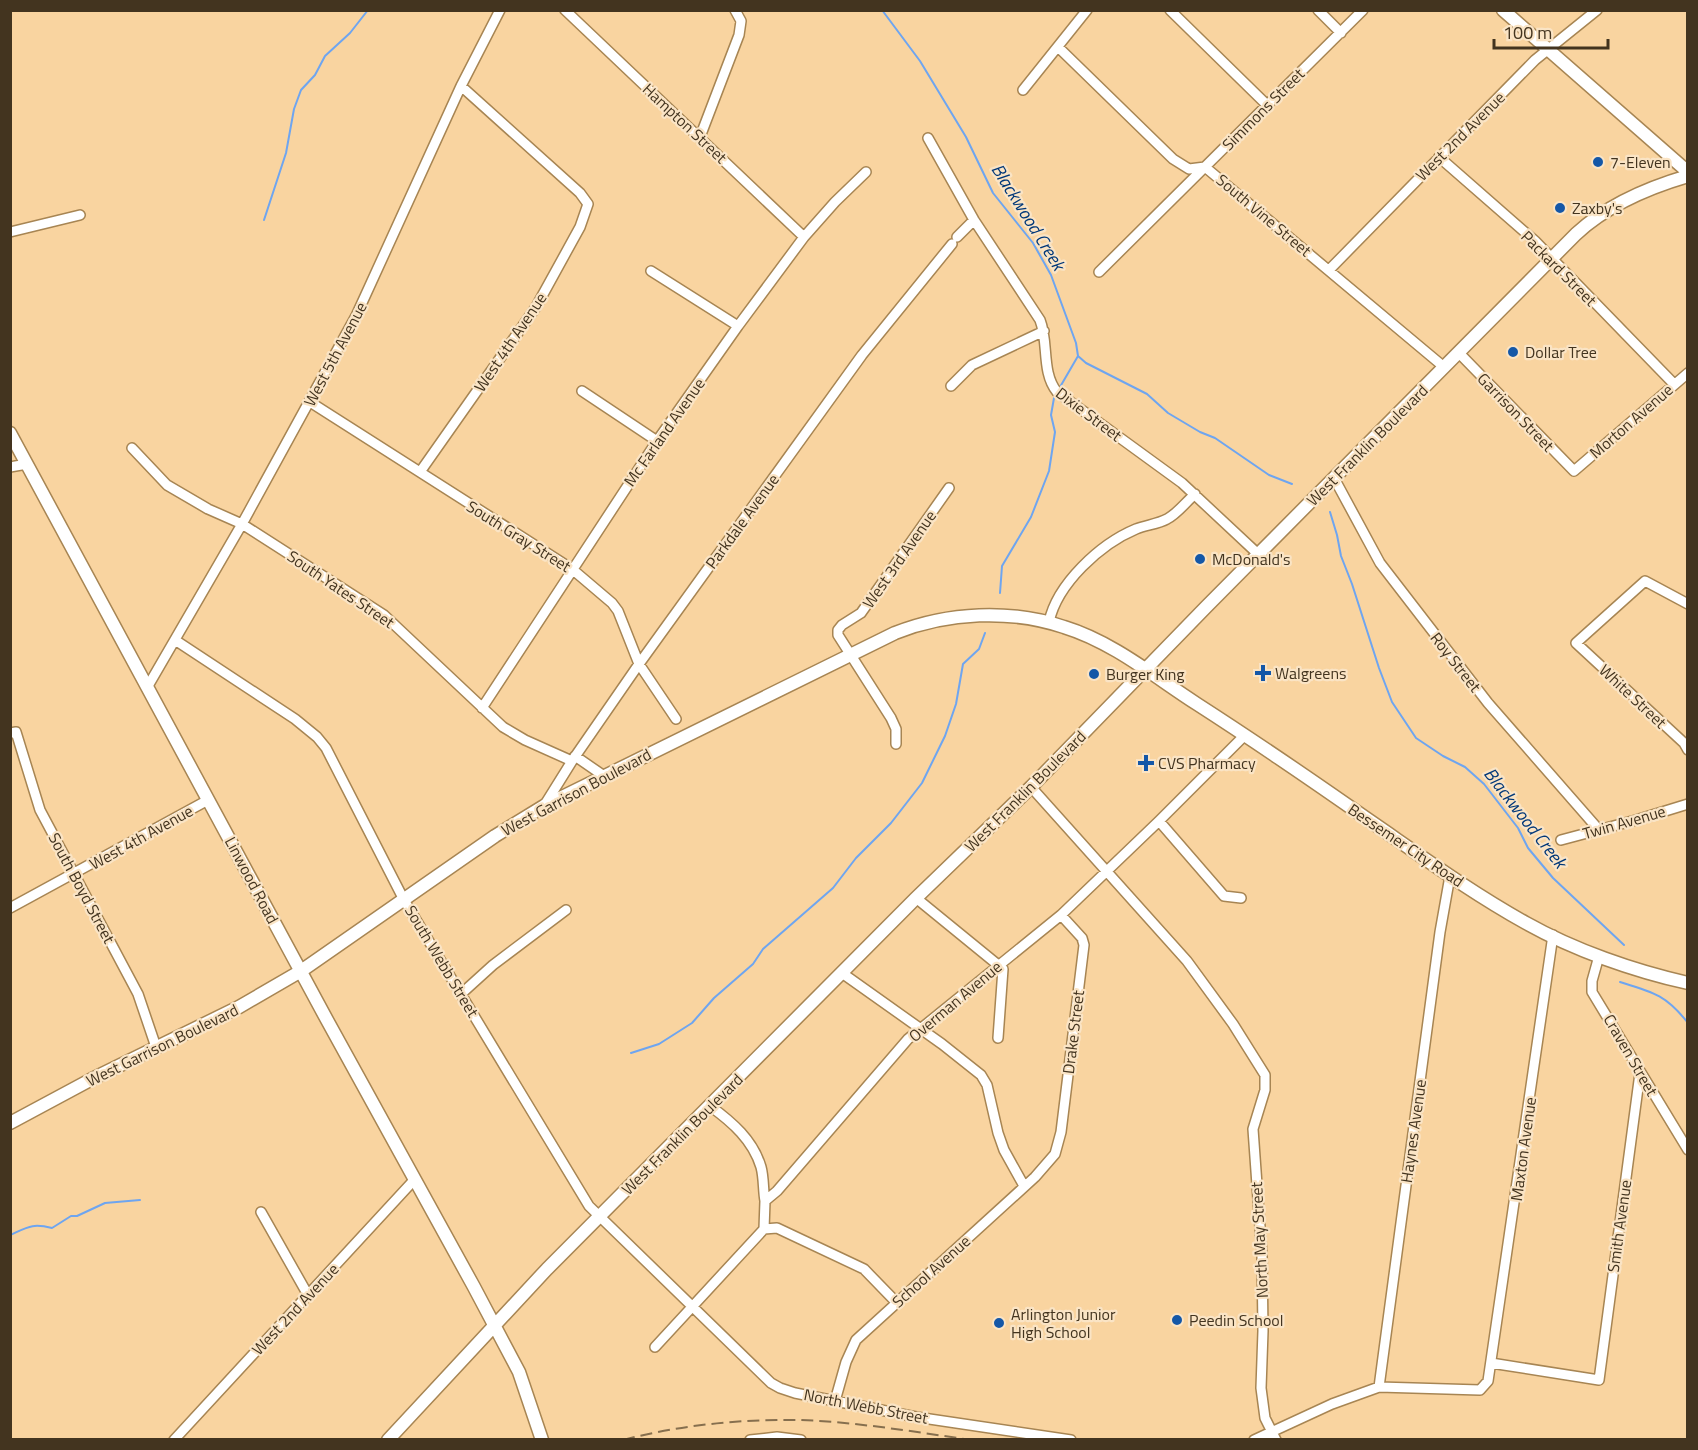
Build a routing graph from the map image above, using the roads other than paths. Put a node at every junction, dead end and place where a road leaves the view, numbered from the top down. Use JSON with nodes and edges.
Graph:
{"nodes":[{"id":1,"x":500,"y":10,"type":"edge"},
{"id":2,"x":565,"y":10,"type":"edge"},
{"id":3,"x":735,"y":10,"type":"edge"},
{"id":4,"x":1087,"y":10,"type":"edge"},
{"id":5,"x":1170,"y":10,"type":"edge"},
{"id":6,"x":1318,"y":10,"type":"edge"},
{"id":7,"x":1363,"y":10,"type":"edge"},
{"id":8,"x":1503,"y":10,"type":"edge"},
{"id":9,"x":1597,"y":10,"type":"edge"},
{"id":10,"x":1341,"y":33,"type":"junction"},
{"id":11,"x":1058,"y":47,"type":"junction"},
{"id":12,"x":1547,"y":49,"type":"junction"},
{"id":13,"x":461,"y":86,"type":"junction"},
{"id":14,"x":1023,"y":90,"type":"dead end"},
{"id":15,"x":1267,"y":105,"type":"junction"},
{"id":16,"x":700,"y":137,"type":"junction"},
{"id":17,"x":928,"y":138,"type":"dead end"},
{"id":18,"x":1439,"y":157,"type":"junction"},
{"id":19,"x":1205,"y":167,"type":"junction"},
{"id":20,"x":867,"y":172,"type":"dead end"},
{"id":21,"x":1688,"y":174,"type":"edge"},
{"id":22,"x":80,"y":215,"type":"dead end"},
{"id":23,"x":974,"y":220,"type":"junction"},
{"id":24,"x":10,"y":232,"type":"edge"},
{"id":25,"x":804,"y":237,"type":"junction"},
{"id":26,"x":1552,"y":258,"type":"junction"},
{"id":27,"x":1329,"y":270,"type":"junction"},
{"id":28,"x":651,"y":271,"type":"dead end"},
{"id":29,"x":1099,"y":272,"type":"dead end"},
{"id":30,"x":738,"y":326,"type":"junction"},
{"id":31,"x":1044,"y":331,"type":"junction"},
{"id":32,"x":1459,"y":353,"type":"junction"},
{"id":33,"x":1444,"y":367,"type":"junction"},
{"id":34,"x":1688,"y":373,"type":"edge"},
{"id":35,"x":1674,"y":384,"type":"junction"},
{"id":36,"x":951,"y":386,"type":"dead end"},
{"id":37,"x":582,"y":391,"type":"dead end"},
{"id":38,"x":310,"y":402,"type":"junction"},
{"id":39,"x":10,"y":433,"type":"edge"},
{"id":40,"x":657,"y":441,"type":"junction"},
{"id":41,"x":132,"y":448,"type":"dead end"},
{"id":42,"x":27,"y":464,"type":"junction"},
{"id":43,"x":10,"y":467,"type":"edge"},
{"id":44,"x":1574,"y":471,"type":"joint"},
{"id":45,"x":420,"y":472,"type":"junction"},
{"id":46,"x":1334,"y":478,"type":"junction"},
{"id":47,"x":949,"y":488,"type":"dead end"},
{"id":48,"x":1195,"y":494,"type":"junction"},
{"id":49,"x":242,"y":524,"type":"junction"},
{"id":50,"x":1258,"y":554,"type":"junction"},
{"id":51,"x":572,"y":568,"type":"junction"},
{"id":52,"x":1688,"y":604,"type":"edge"},
{"id":53,"x":1049,"y":622,"type":"junction"},
{"id":54,"x":175,"y":640,"type":"junction"},
{"id":55,"x":851,"y":654,"type":"junction"},
{"id":56,"x":639,"y":664,"type":"junction"},
{"id":57,"x":1144,"y":670,"type":"junction"},
{"id":58,"x":148,"y":686,"type":"junction"},
{"id":59,"x":482,"y":708,"type":"junction"},
{"id":60,"x":676,"y":719,"type":"dead end"},
{"id":61,"x":10,"y":733,"type":"edge"},
{"id":62,"x":1245,"y":735,"type":"junction"},
{"id":63,"x":896,"y":744,"type":"dead end"},
{"id":64,"x":1688,"y":750,"type":"edge"},
{"id":65,"x":573,"y":759,"type":"junction"},
{"id":66,"x":604,"y":776,"type":"junction"},
{"id":67,"x":1031,"y":787,"type":"junction"},
{"id":68,"x":208,"y":800,"type":"junction"},
{"id":69,"x":1688,"y":804,"type":"edge"},
{"id":70,"x":544,"y":806,"type":"junction"},
{"id":71,"x":1160,"y":821,"type":"junction"},
{"id":72,"x":1599,"y":830,"type":"junction"},
{"id":73,"x":1561,"y":840,"type":"dead end"},
{"id":74,"x":1107,"y":872,"type":"junction"},
{"id":75,"x":75,"y":873,"type":"junction"},
{"id":76,"x":1450,"y":876,"type":"junction"},
{"id":77,"x":916,"y":898,"type":"junction"},
{"id":78,"x":1241,"y":898,"type":"dead end"},
{"id":79,"x":404,"y":900,"type":"junction"},
{"id":80,"x":10,"y":908,"type":"edge"},
{"id":81,"x":566,"y":910,"type":"dead end"},
{"id":82,"x":1060,"y":915,"type":"junction"},
{"id":83,"x":1553,"y":935,"type":"junction"},
{"id":84,"x":1599,"y":956,"type":"junction"},
{"id":85,"x":999,"y":964,"type":"junction"},
{"id":86,"x":301,"y":971,"type":"junction"},
{"id":87,"x":842,"y":973,"type":"junction"},
{"id":88,"x":1688,"y":983,"type":"edge"},
{"id":89,"x":461,"y":994,"type":"junction"},
{"id":90,"x":920,"y":1028,"type":"junction"},
{"id":91,"x":998,"y":1038,"type":"dead end"},
{"id":92,"x":156,"y":1047,"type":"junction"},
{"id":93,"x":1640,"y":1073,"type":"junction"},
{"id":94,"x":710,"y":1106,"type":"junction"},
{"id":95,"x":10,"y":1123,"type":"edge"},
{"id":96,"x":1688,"y":1150,"type":"edge"},
{"id":97,"x":1052,"y":1157,"type":"joint"},
{"id":98,"x":415,"y":1179,"type":"junction"},
{"id":99,"x":1024,"y":1186,"type":"junction"},
{"id":100,"x":765,"y":1201,"type":"junction"},
{"id":101,"x":261,"y":1212,"type":"dead end"},
{"id":102,"x":600,"y":1217,"type":"junction"},
{"id":103,"x":764,"y":1229,"type":"junction"},
{"id":104,"x":308,"y":1295,"type":"junction"},
{"id":105,"x":897,"y":1303,"type":"junction"},
{"id":106,"x":692,"y":1306,"type":"junction"},
{"id":107,"x":495,"y":1326,"type":"junction"},
{"id":108,"x":656,"y":1347,"type":"dead end"},
{"id":109,"x":1491,"y":1363,"type":"junction"},
{"id":110,"x":1379,"y":1387,"type":"junction"},
{"id":111,"x":836,"y":1401,"type":"junction"},
{"id":112,"x":1274,"y":1436,"type":"edge"},
{"id":113,"x":799,"y":1439,"type":"edge"},
{"id":114,"x":174,"y":1440,"type":"edge"},
{"id":115,"x":388,"y":1440,"type":"edge"},
{"id":116,"x":542,"y":1440,"type":"edge"},
{"id":117,"x":750,"y":1440,"type":"edge"},
{"id":118,"x":1071,"y":1440,"type":"edge"},
{"id":119,"x":1254,"y":1440,"type":"edge"}],
"edges":[{"from":1,"to":13,"type":"street","name":"West 5th Avenue"},
{"from":2,"to":16,"type":"street","name":"Hampton Street"},
{"from":3,"to":16,"type":"street"},
{"from":4,"to":11,"type":"street"},
{"from":5,"to":15,"type":"street"},
{"from":6,"to":10,"type":"street"},
{"from":7,"to":10,"type":"street","name":"Simmons Street"},
{"from":8,"to":12,"type":"main road"},
{"from":9,"to":12,"type":"street","name":"West 2nd Avenue"},
{"from":10,"to":15,"type":"street","name":"Simmons Street"},
{"from":11,"to":14,"type":"street"},
{"from":11,"to":19,"type":"street","name":"South Vine Street"},
{"from":12,"to":18,"type":"street","name":"West 2nd Avenue"},
{"from":12,"to":21,"type":"main road"},
{"from":13,"to":38,"type":"street","name":"West 5th Avenue"},
{"from":13,"to":45,"type":"street","name":"West 4th Avenue"},
{"from":15,"to":19,"type":"street","name":"Simmons Street"},
{"from":16,"to":25,"type":"street","name":"Hampton Street"},
{"from":17,"to":23,"type":"street","name":"Dixie Street"},
{"from":18,"to":26,"type":"street","name":"Packard Street"},
{"from":18,"to":27,"type":"street","name":"West 2nd Avenue"},
{"from":19,"to":27,"type":"street","name":"South Vine Street"},
{"from":19,"to":29,"type":"street","name":"Simmons Street"},
{"from":20,"to":25,"type":"street","name":"Mc Farland Avenue"},
{"from":21,"to":26,"type":"main road","name":"West Franklin Boulevard"},
{"from":22,"to":24,"type":"street"},
{"from":23,"to":31,"type":"street","name":"Dixie Street"},
{"from":23,"to":56,"type":"street","name":"Parkdale Avenue"},
{"from":25,"to":30,"type":"street","name":"Mc Farland Avenue"},
{"from":26,"to":32,"type":"main road","name":"West Franklin Boulevard"},
{"from":26,"to":35,"type":"street","name":"Packard Street"},
{"from":27,"to":33,"type":"street","name":"South Vine Street"},
{"from":28,"to":30,"type":"street"},
{"from":30,"to":40,"type":"street","name":"Mc Farland Avenue"},
{"from":31,"to":36,"type":"street"},
{"from":31,"to":48,"type":"street","name":"Dixie Street"},
{"from":32,"to":33,"type":"main road","name":"West Franklin Boulevard"},
{"from":32,"to":44,"type":"street","name":"Garrison Street"},
{"from":33,"to":46,"type":"main road","name":"West Franklin Boulevard"},
{"from":34,"to":35,"type":"street","name":"Morton Avenue"},
{"from":35,"to":44,"type":"street","name":"Morton Avenue"},
{"from":37,"to":40,"type":"street"},
{"from":38,"to":45,"type":"street","name":"South Gray Street"},
{"from":38,"to":49,"type":"street","name":"West 5th Avenue"},
{"from":39,"to":42,"type":"main road","name":"Linwood Road"},
{"from":40,"to":51,"type":"street","name":"Mc Farland Avenue"},
{"from":41,"to":49,"type":"street","name":"South Yates Street"},
{"from":42,"to":43,"type":"street"},
{"from":42,"to":58,"type":"main road","name":"Linwood Road"},
{"from":45,"to":51,"type":"street","name":"South Gray Street"},
{"from":46,"to":50,"type":"main road","name":"West Franklin Boulevard"},
{"from":46,"to":72,"type":"street","name":"Roy Street"},
{"from":47,"to":55,"type":"street","name":"West 3rd Avenue"},
{"from":48,"to":50,"type":"street","name":"Dixie Street"},
{"from":48,"to":53,"type":"street"},
{"from":49,"to":54,"type":"street","name":"West 5th Avenue"},
{"from":49,"to":59,"type":"street","name":"South Yates Street"},
{"from":50,"to":57,"type":"main road","name":"West Franklin Boulevard"},
{"from":51,"to":56,"type":"street","name":"South Gray Street"},
{"from":51,"to":59,"type":"street","name":"Mc Farland Avenue"},
{"from":52,"to":64,"type":"street","name":"White Street"},
{"from":53,"to":55,"type":"main road","name":"West Garrison Boulevard"},
{"from":53,"to":57,"type":"main road","name":"West Garrison Boulevard"},
{"from":54,"to":58,"type":"street","name":"West 5th Avenue"},
{"from":54,"to":79,"type":"street","name":"South Webb Street"},
{"from":55,"to":63,"type":"street"},
{"from":55,"to":66,"type":"main road","name":"West Garrison Boulevard"},
{"from":56,"to":60,"type":"street","name":"South Gray Street"},
{"from":56,"to":65,"type":"street","name":"Parkdale Avenue"},
{"from":57,"to":62,"type":"main road","name":"Bessemer City Road"},
{"from":57,"to":67,"type":"main road","name":"West Franklin Boulevard"},
{"from":58,"to":68,"type":"main road","name":"Linwood Road"},
{"from":59,"to":65,"type":"street","name":"South Yates Street"},
{"from":61,"to":75,"type":"street","name":"South Boyd Street"},
{"from":62,"to":71,"type":"street","name":"Overman Avenue"},
{"from":62,"to":76,"type":"main road","name":"Bessemer City Road"},
{"from":65,"to":66,"type":"street","name":"South Yates Street"},
{"from":65,"to":70,"type":"street","name":"Parkdale Avenue"},
{"from":66,"to":70,"type":"main road","name":"West Garrison Boulevard"},
{"from":67,"to":74,"type":"street"},
{"from":67,"to":77,"type":"main road","name":"West Franklin Boulevard"},
{"from":68,"to":75,"type":"street","name":"West 4th Avenue"},
{"from":68,"to":86,"type":"main road","name":"Linwood Road"},
{"from":69,"to":72,"type":"street","name":"Twin Avenue"},
{"from":70,"to":79,"type":"main road","name":"West Garrison Boulevard"},
{"from":71,"to":74,"type":"street","name":"Overman Avenue"},
{"from":71,"to":78,"type":"street"},
{"from":72,"to":73,"type":"street","name":"Twin Avenue"},
{"from":74,"to":82,"type":"street","name":"Overman Avenue"},
{"from":74,"to":112,"type":"street","name":"North May Street"},
{"from":75,"to":80,"type":"street","name":"West 4th Avenue"},
{"from":75,"to":92,"type":"street","name":"South Boyd Street"},
{"from":76,"to":83,"type":"main road","name":"Bessemer City Road"},
{"from":76,"to":110,"type":"street","name":"Haynes Avenue"},
{"from":77,"to":85,"type":"street"},
{"from":77,"to":87,"type":"main road","name":"West Franklin Boulevard"},
{"from":79,"to":86,"type":"main road","name":"West Garrison Boulevard"},
{"from":79,"to":89,"type":"street","name":"South Webb Street"},
{"from":81,"to":89,"type":"street"},
{"from":82,"to":85,"type":"street","name":"Overman Avenue"},
{"from":82,"to":97,"type":"street","name":"Drake Street"},
{"from":83,"to":84,"type":"main road","name":"Bessemer City Road"},
{"from":83,"to":109,"type":"street","name":"Maxton Avenue"},
{"from":84,"to":88,"type":"main road","name":"Bessemer City Road"},
{"from":84,"to":93,"type":"street","name":"Craven Street"},
{"from":85,"to":90,"type":"street","name":"Overman Avenue"},
{"from":85,"to":91,"type":"street"},
{"from":86,"to":92,"type":"main road","name":"West Garrison Boulevard"},
{"from":86,"to":98,"type":"main road","name":"Linwood Road"},
{"from":87,"to":90,"type":"street"},
{"from":87,"to":94,"type":"main road","name":"West Franklin Boulevard"},
{"from":89,"to":102,"type":"street","name":"South Webb Street"},
{"from":90,"to":99,"type":"street"},
{"from":90,"to":100,"type":"street","name":"Overman Avenue"},
{"from":92,"to":95,"type":"main road","name":"West Garrison Boulevard"},
{"from":93,"to":96,"type":"street","name":"Craven Street"},
{"from":93,"to":109,"type":"street","name":"Smith Avenue"},
{"from":94,"to":100,"type":"street"},
{"from":94,"to":102,"type":"main road","name":"West Franklin Boulevard"},
{"from":97,"to":99,"type":"street","name":"School Avenue"},
{"from":98,"to":104,"type":"street","name":"West 2nd Avenue"},
{"from":98,"to":107,"type":"main road","name":"Linwood Road"},
{"from":99,"to":105,"type":"street","name":"School Avenue"},
{"from":100,"to":103,"type":"street"},
{"from":101,"to":104,"type":"street"},
{"from":102,"to":106,"type":"street","name":"South Webb Street"},
{"from":102,"to":107,"type":"main road","name":"West Franklin Boulevard"},
{"from":103,"to":105,"type":"street"},
{"from":103,"to":106,"type":"street"},
{"from":104,"to":114,"type":"street","name":"West 2nd Avenue"},
{"from":105,"to":111,"type":"street","name":"School Avenue"},
{"from":106,"to":108,"type":"street"},
{"from":106,"to":111,"type":"street","name":"North Webb Street"},
{"from":107,"to":115,"type":"main road","name":"West Franklin Boulevard"},
{"from":107,"to":116,"type":"main road","name":"Linwood Road"},
{"from":109,"to":110,"type":"street"},
{"from":110,"to":112,"type":"street"},
{"from":111,"to":118,"type":"street","name":"North Webb Street"},
{"from":112,"to":119,"type":"street"},
{"from":113,"to":117,"type":"street"}]}
